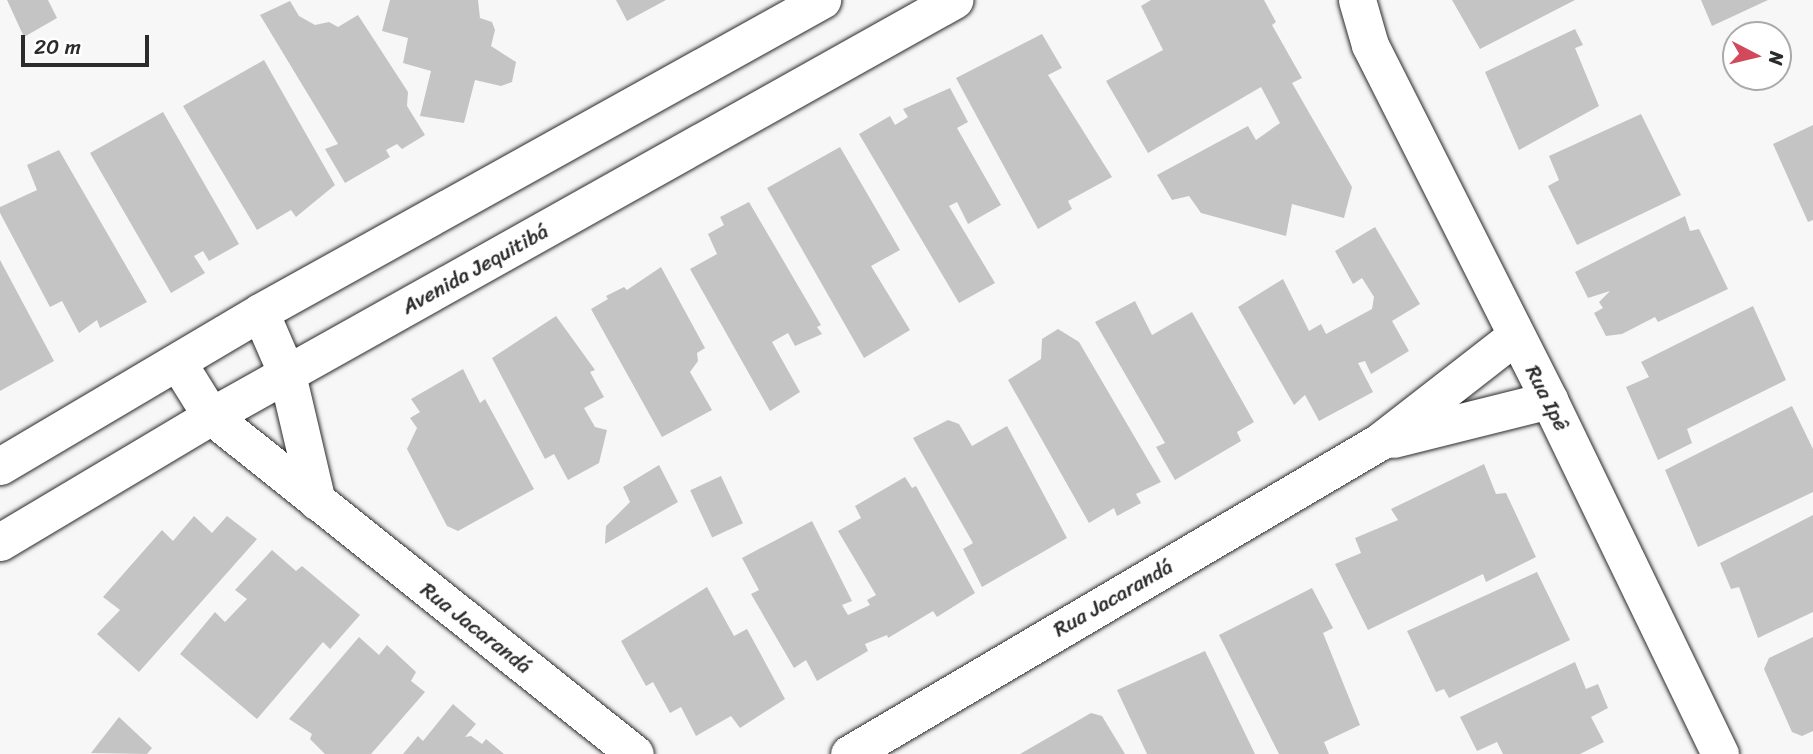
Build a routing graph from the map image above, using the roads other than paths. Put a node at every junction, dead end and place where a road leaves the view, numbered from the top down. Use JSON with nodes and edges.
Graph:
{"nodes":[{"id":1,"x":822,"y":0,"type":"edge"},
{"id":2,"x":954,"y":0,"type":"edge"},
{"id":3,"x":1330,"y":0,"type":"edge"},
{"id":4,"x":1357,"y":0,"type":"edge"},
{"id":5,"x":1370,"y":45,"type":"junction"},
{"id":6,"x":260,"y":312,"type":"junction"},
{"id":7,"x":1515,"y":336,"type":"junction"},
{"id":8,"x":178,"y":363,"type":"junction"},
{"id":9,"x":288,"y":374,"type":"junction"},
{"id":10,"x":1549,"y":400,"type":"junction"},
{"id":11,"x":211,"y":416,"type":"junction"},
{"id":12,"x":1379,"y":442,"type":"junction"},
{"id":13,"x":0,"y":466,"type":"edge"},
{"id":14,"x":317,"y":502,"type":"junction"},
{"id":15,"x":0,"y":542,"type":"edge"},
{"id":16,"x":635,"y":754,"type":"edge"},
{"id":17,"x":849,"y":754,"type":"edge"},
{"id":18,"x":1720,"y":754,"type":"edge"}],
"edges":[{"from":1,"to":6,"type":"street"},
{"from":2,"to":9,"type":"street","name":"Avenida Jequitibá"},
{"from":3,"to":5,"type":"street","name":"Rua Ipê"},
{"from":4,"to":5,"type":"street","name":"Rua Ipê"},
{"from":5,"to":7,"type":"street","name":"Rua Ipê"},
{"from":6,"to":8,"type":"street"},
{"from":6,"to":9,"type":"street"},
{"from":7,"to":10,"type":"street","name":"Rua Ipê"},
{"from":7,"to":12,"type":"street","name":"Rua Jacarandá"},
{"from":8,"to":11,"type":"street","name":"Rua Jacarandá"},
{"from":8,"to":13,"type":"street"},
{"from":9,"to":11,"type":"street","name":"Avenida Jequitibá"},
{"from":9,"to":14,"type":"street"},
{"from":10,"to":12,"type":"street","name":"Rua Jacarandá"},
{"from":10,"to":18,"type":"street","name":"Rua Ipê"},
{"from":11,"to":14,"type":"street","name":"Rua Jacarandá"},
{"from":11,"to":15,"type":"street","name":"Avenida Jequitibá"},
{"from":12,"to":17,"type":"street","name":"Rua Jacarandá"},
{"from":14,"to":16,"type":"street","name":"Rua Jacarandá"}]}
